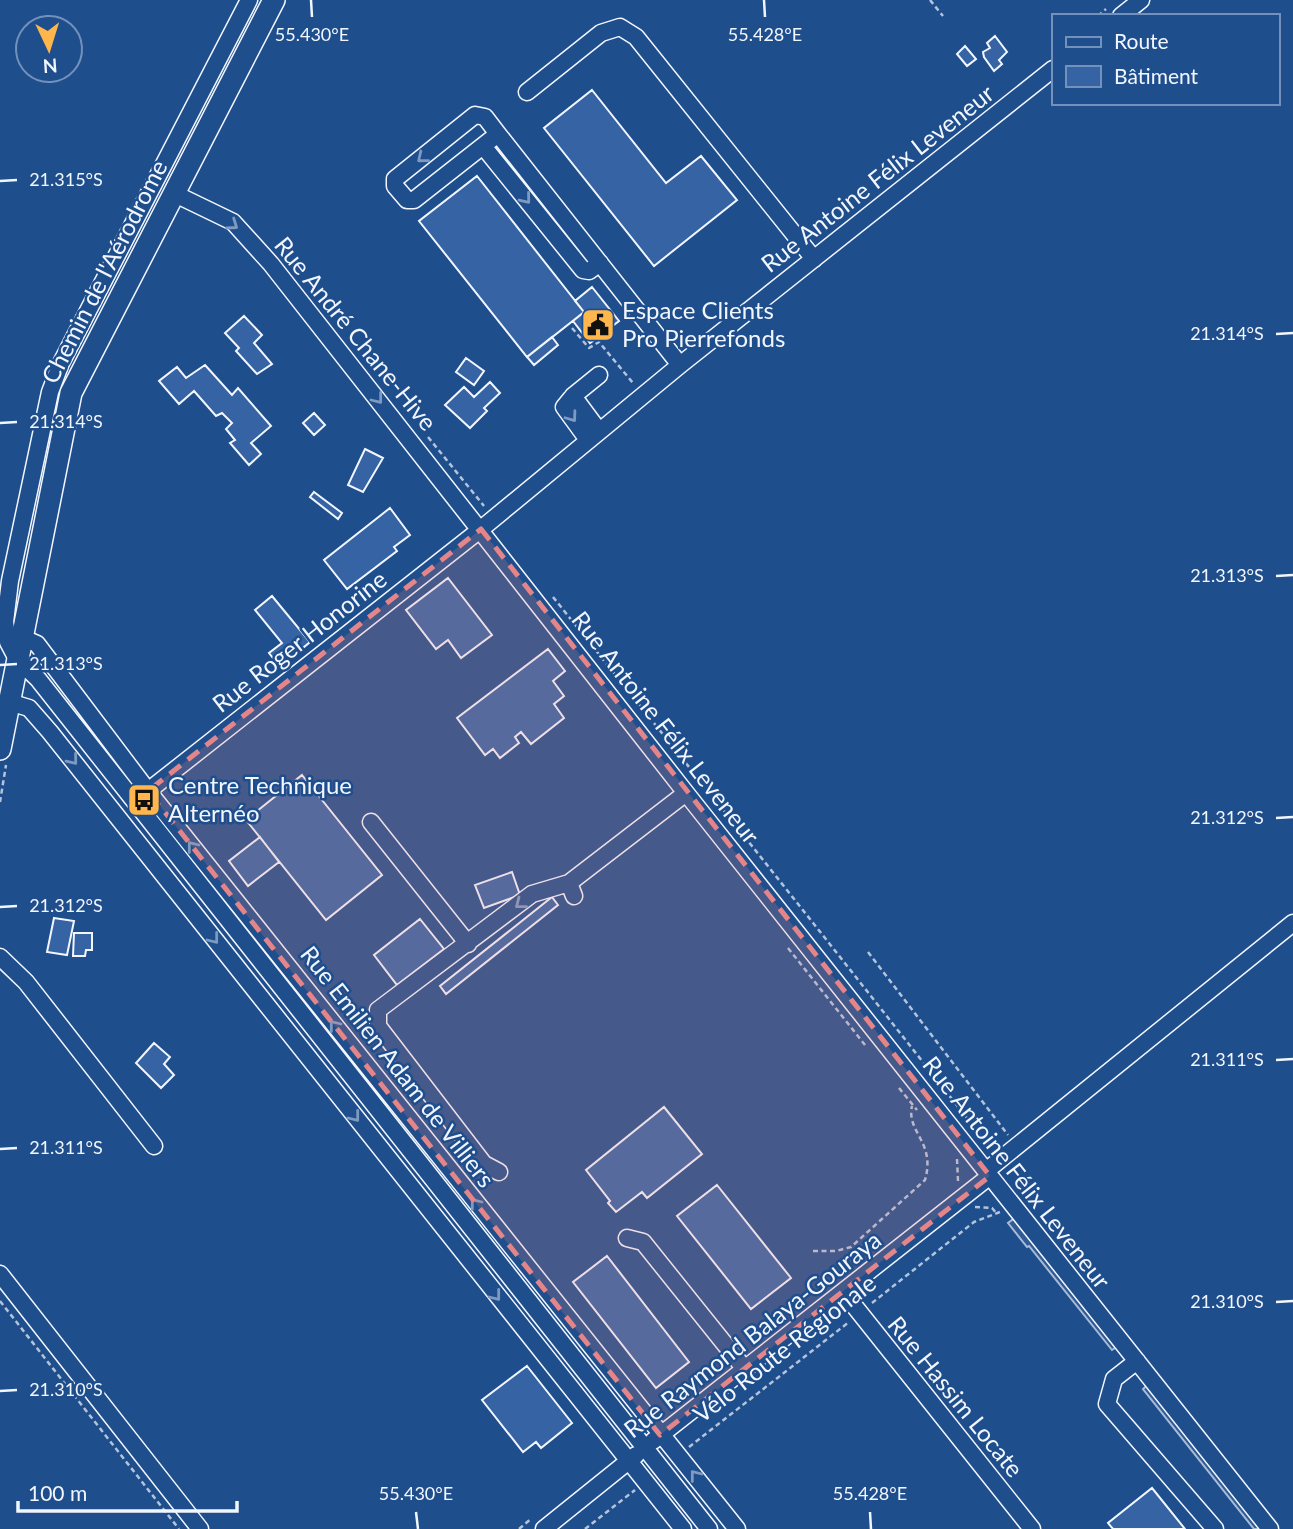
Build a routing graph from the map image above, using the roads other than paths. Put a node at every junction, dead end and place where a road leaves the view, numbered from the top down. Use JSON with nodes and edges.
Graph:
{"nodes":[{"id":1,"x":249,"y":0,"type":"edge"},
{"id":2,"x":274,"y":0,"type":"edge"},
{"id":3,"x":1141,"y":0,"type":"edge"},
{"id":4,"x":1124,"y":14,"type":"edge"},
{"id":5,"x":1052,"y":70,"type":"edge"},
{"id":6,"x":527,"y":92,"type":"dead end"},
{"id":7,"x":498,"y":134,"type":"junction"},
{"id":8,"x":483,"y":146,"type":"junction"},
{"id":9,"x":173,"y":193,"type":"junction"},
{"id":10,"x":814,"y":259,"type":"junction"},
{"id":11,"x":600,"y":263,"type":"junction"},
{"id":12,"x":680,"y":365,"type":"junction"},
{"id":13,"x":599,"y":376,"type":"dead end"},
{"id":14,"x":594,"y":436,"type":"junction"},
{"id":15,"x":481,"y":529,"type":"junction"},
{"id":16,"x":21,"y":637,"type":"junction"},
{"id":17,"x":17,"y":659,"type":"junction"},
{"id":18,"x":19,"y":705,"type":"junction"},
{"id":19,"x":60,"y":709,"type":"junction"},
{"id":20,"x":0,"y":749,"type":"edge"},
{"id":21,"x":148,"y":791,"type":"junction"},
{"id":22,"x":686,"y":793,"type":"junction"},
{"id":23,"x":371,"y":822,"type":"dead end"},
{"id":24,"x":1293,"y":923,"type":"edge"},
{"id":25,"x":467,"y":943,"type":"junction"},
{"id":26,"x":0,"y":957,"type":"edge"},
{"id":27,"x":154,"y":1146,"type":"dead end"},
{"id":28,"x":499,"y":1172,"type":"dead end"},
{"id":29,"x":988,"y":1173,"type":"junction"},
{"id":30,"x":627,"y":1238,"type":"dead end"},
{"id":31,"x":0,"y":1274,"type":"edge"},
{"id":32,"x":844,"y":1293,"type":"junction"},
{"id":33,"x":1137,"y":1361,"type":"junction"},
{"id":34,"x":744,"y":1368,"type":"junction"},
{"id":35,"x":660,"y":1435,"type":"junction"},
{"id":36,"x":645,"y":1448,"type":"junction"},
{"id":37,"x":628,"y":1462,"type":"junction"},
{"id":38,"x":200,"y":1529,"type":"edge"},
{"id":39,"x":544,"y":1529,"type":"edge"},
{"id":40,"x":682,"y":1529,"type":"edge"},
{"id":41,"x":709,"y":1529,"type":"edge"},
{"id":42,"x":737,"y":1529,"type":"edge"},
{"id":43,"x":1032,"y":1529,"type":"edge"},
{"id":44,"x":1215,"y":1529,"type":"edge"},
{"id":45,"x":1270,"y":1529,"type":"edge"}],
"edges":[{"from":1,"to":17,"type":"street"},
{"from":2,"to":9,"type":"main road","name":"Chemin de l'Aérodrome"},
{"from":3,"to":4,"type":"street"},
{"from":5,"to":10,"type":"street","name":"Rue Antoine Félix Leveneur"},
{"from":6,"to":10,"type":"street"},
{"from":7,"to":8,"type":"street"},
{"from":7,"to":8,"type":"street","one_way":true},
{"from":7,"to":11,"type":"street"},
{"from":8,"to":11,"type":"street","one_way":true},
{"from":9,"to":15,"type":"street","name":"Rue André Chane-Hive","one_way":true},
{"from":9,"to":16,"type":"main road","name":"Chemin de l'Aérodrome"},
{"from":10,"to":12,"type":"street","name":"Rue Antoine Félix Leveneur"},
{"from":11,"to":12,"type":"street"},
{"from":12,"to":14,"type":"street","name":"Rue Antoine Félix Leveneur"},
{"from":13,"to":14,"type":"street"},
{"from":14,"to":15,"type":"street","name":"Rue Antoine Félix Leveneur"},
{"from":15,"to":21,"type":"street","name":"Rue Roger Honorine"},
{"from":15,"to":22,"type":"street","name":"Rue Antoine Félix Leveneur"},
{"from":16,"to":17,"type":"main road","name":"Chemin de l'Aérodrome"},
{"from":16,"to":21,"type":"street","name":"Rue Emilien Adam de Villiers"},
{"from":17,"to":18,"type":"main road","name":"Chemin de l'Aérodrome"},
{"from":17,"to":19,"type":"street"},
{"from":18,"to":19,"type":"street"},
{"from":18,"to":20,"type":"main road","name":"Chemin de l'Aérodrome"},
{"from":18,"to":37,"type":"street","one_way":true},
{"from":19,"to":36,"type":"street"},
{"from":35,"to":21,"type":"street","name":"Rue Emilien Adam de Villiers","one_way":true},
{"from":22,"to":25,"type":"street","one_way":true},
{"from":22,"to":29,"type":"street","name":"Rue Antoine Félix Leveneur"},
{"from":23,"to":25,"type":"street"},
{"from":24,"to":29,"type":"street","name":"Rue Raymond Balaya-Gouraya"},
{"from":25,"to":28,"type":"street"},
{"from":26,"to":27,"type":"street"},
{"from":29,"to":32,"type":"street","name":"Rue Raymond Balaya-Gouraya"},
{"from":29,"to":33,"type":"street","name":"Rue Antoine Félix Leveneur"},
{"from":30,"to":34,"type":"street"},
{"from":31,"to":38,"type":"street"},
{"from":32,"to":34,"type":"street","name":"Rue Raymond Balaya-Gouraya"},
{"from":32,"to":43,"type":"street","name":"Rue Hassim Locate"},
{"from":33,"to":44,"type":"street"},
{"from":33,"to":45,"type":"street","name":"Rue Antoine Félix Leveneur"},
{"from":34,"to":35,"type":"street","name":"Rue Raymond Balaya-Gouraya"},
{"from":35,"to":36,"type":"street","name":"Rue Raymond Balaya-Gouraya"},
{"from":42,"to":35,"type":"street","name":"Rue Emilien Adam de Villiers","one_way":true},
{"from":36,"to":37,"type":"street","name":"Rue Raymond Balaya-Gouraya"},
{"from":36,"to":41,"type":"street"},
{"from":37,"to":39,"type":"street","name":"Rue Raymond Balaya-Gouraya"},
{"from":37,"to":40,"type":"street"}]}
